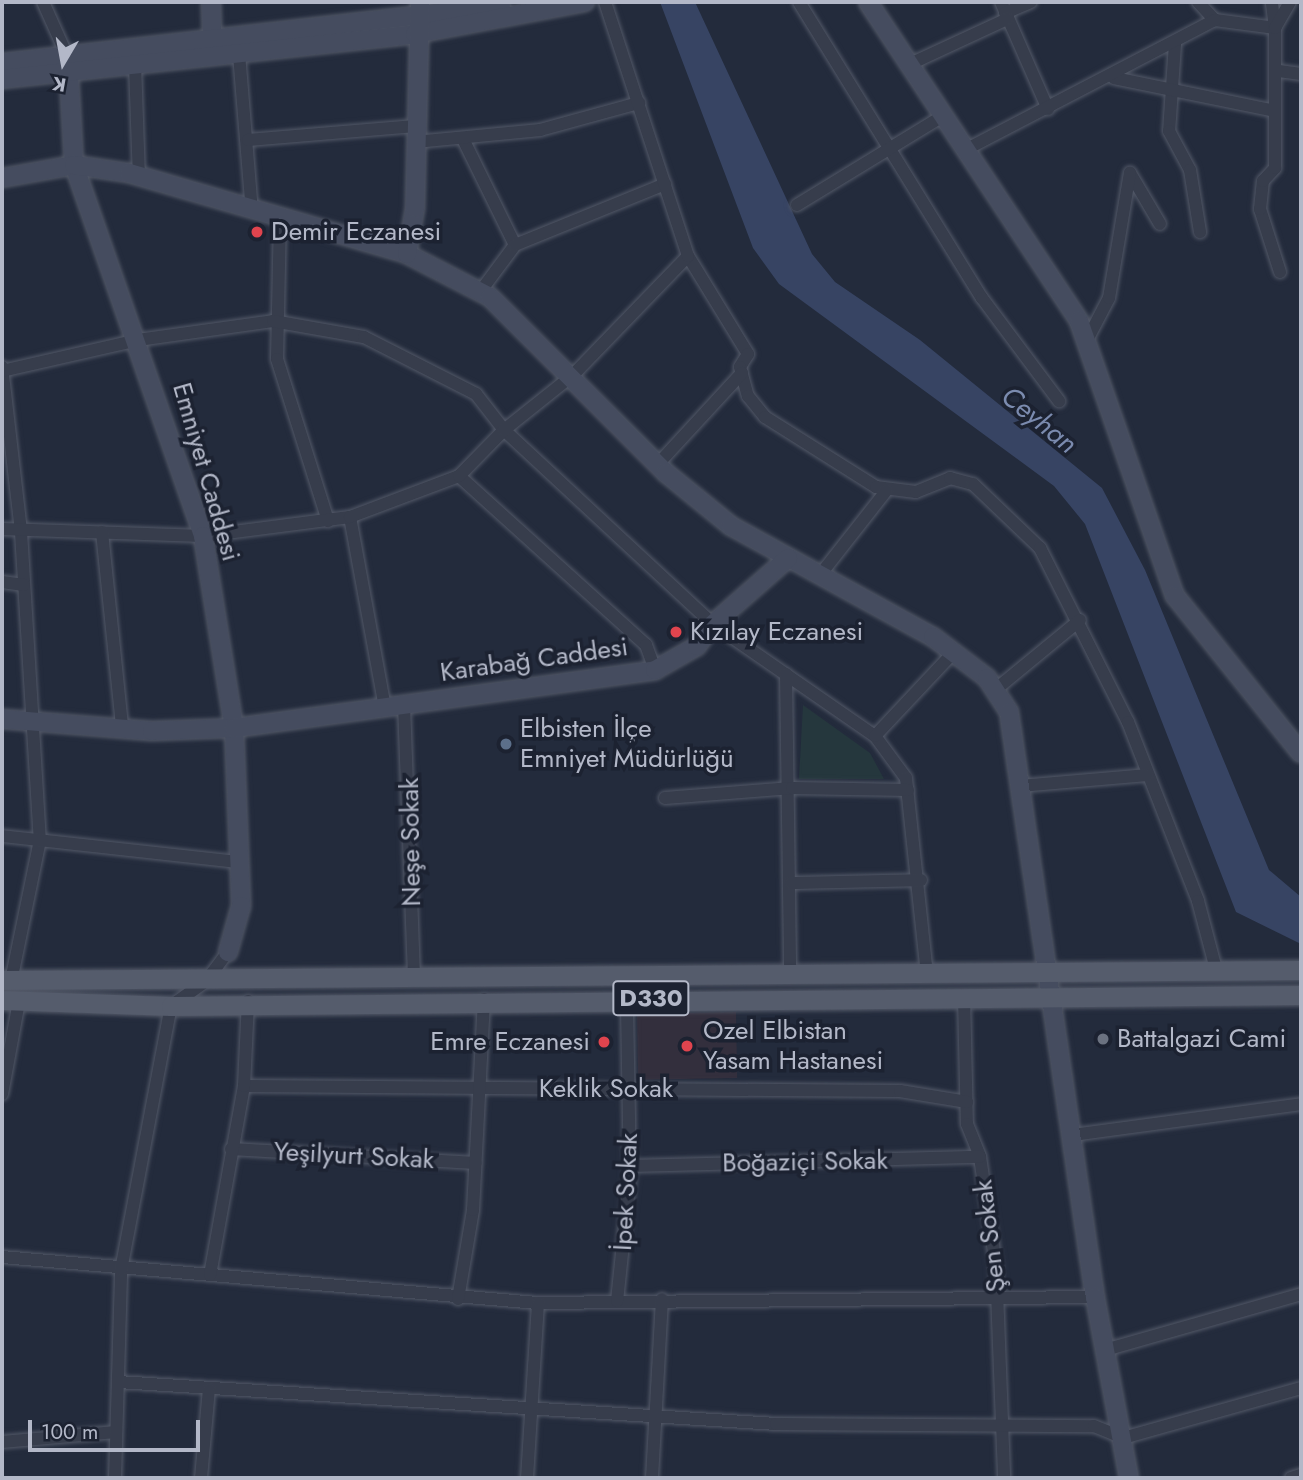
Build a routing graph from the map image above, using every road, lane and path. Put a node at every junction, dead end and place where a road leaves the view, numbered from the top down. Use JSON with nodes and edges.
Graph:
{"nodes":[{"id":1,"x":43,"y":2,"type":"edge"},
{"id":2,"x":211,"y":2,"type":"edge"},
{"id":3,"x":525,"y":2,"type":"edge"},
{"id":4,"x":584,"y":2,"type":"edge"},
{"id":5,"x":605,"y":2,"type":"edge"},
{"id":6,"x":799,"y":2,"type":"edge"},
{"id":7,"x":869,"y":2,"type":"edge"},
{"id":8,"x":1031,"y":2,"type":"edge"},
{"id":9,"x":1198,"y":2,"type":"edge"},
{"id":10,"x":1272,"y":2,"type":"edge"},
{"id":11,"x":1290,"y":2,"type":"edge"},
{"id":12,"x":1004,"y":11,"type":"edge"},
{"id":13,"x":418,"y":19,"type":"edge"},
{"id":14,"x":1215,"y":20,"type":"junction"},
{"id":15,"x":1275,"y":28,"type":"junction"},
{"id":16,"x":212,"y":39,"type":"junction"},
{"id":17,"x":1175,"y":44,"type":"junction"},
{"id":18,"x":239,"y":54,"type":"junction"},
{"id":19,"x":2,"y":63,"type":"edge"},
{"id":20,"x":135,"y":64,"type":"junction"},
{"id":21,"x":69,"y":65,"type":"junction"},
{"id":22,"x":908,"y":65,"type":"junction"},
{"id":23,"x":1279,"y":71,"type":"junction"},
{"id":24,"x":1301,"y":74,"type":"edge"},
{"id":25,"x":1114,"y":78,"type":"junction"},
{"id":26,"x":2,"y":79,"type":"edge"},
{"id":27,"x":1172,"y":94,"type":"junction"},
{"id":28,"x":639,"y":103,"type":"junction"},
{"id":29,"x":1048,"y":109,"type":"junction"},
{"id":30,"x":1275,"y":111,"type":"junction"},
{"id":31,"x":943,"y":116,"type":"junction"},
{"id":32,"x":415,"y":134,"type":"junction"},
{"id":33,"x":463,"y":139,"type":"junction"},
{"id":34,"x":248,"y":140,"type":"junction"},
{"id":35,"x":888,"y":149,"type":"junction"},
{"id":36,"x":965,"y":150,"type":"junction"},
{"id":37,"x":74,"y":165,"type":"junction"},
{"id":38,"x":139,"y":176,"type":"junction"},
{"id":39,"x":2,"y":178,"type":"edge"},
{"id":40,"x":665,"y":184,"type":"junction"},
{"id":41,"x":797,"y":205,"type":"dead end"},
{"id":42,"x":252,"y":211,"type":"junction"},
{"id":43,"x":281,"y":216,"type":"junction"},
{"id":44,"x":1160,"y":224,"type":"dead end"},
{"id":45,"x":1200,"y":232,"type":"dead end"},
{"id":46,"x":514,"y":245,"type":"junction"},
{"id":47,"x":407,"y":254,"type":"junction"},
{"id":48,"x":688,"y":256,"type":"junction"},
{"id":49,"x":1280,"y":272,"type":"dead end"},
{"id":50,"x":480,"y":292,"type":"junction"},
{"id":51,"x":273,"y":321,"type":"junction"},
{"id":52,"x":138,"y":340,"type":"junction"},
{"id":53,"x":1087,"y":340,"type":"junction"},
{"id":54,"x":2,"y":369,"type":"edge"},
{"id":55,"x":742,"y":373,"type":"junction"},
{"id":56,"x":573,"y":375,"type":"junction"},
{"id":57,"x":1059,"y":401,"type":"dead end"},
{"id":58,"x":503,"y":430,"type":"junction"},
{"id":59,"x":5,"y":432,"type":"edge"},
{"id":60,"x":658,"y":464,"type":"junction"},
{"id":61,"x":459,"y":476,"type":"junction"},
{"id":62,"x":887,"y":490,"type":"junction"},
{"id":63,"x":350,"y":517,"type":"junction"},
{"id":64,"x":328,"y":521,"type":"junction"},
{"id":65,"x":2,"y":529,"type":"edge"},
{"id":66,"x":21,"y":532,"type":"junction"},
{"id":67,"x":102,"y":532,"type":"junction"},
{"id":68,"x":203,"y":536,"type":"junction"},
{"id":69,"x":788,"y":558,"type":"junction"},
{"id":70,"x":820,"y":575,"type":"junction"},
{"id":71,"x":2,"y":582,"type":"edge"},
{"id":72,"x":24,"y":585,"type":"junction"},
{"id":73,"x":1080,"y":620,"type":"junction"},
{"id":74,"x":713,"y":624,"type":"junction"},
{"id":75,"x":953,"y":653,"type":"junction"},
{"id":76,"x":655,"y":670,"type":"junction"},
{"id":77,"x":786,"y":674,"type":"junction"},
{"id":78,"x":995,"y":690,"type":"junction"},
{"id":79,"x":404,"y":704,"type":"junction"},
{"id":80,"x":385,"y":707,"type":"junction"},
{"id":81,"x":2,"y":719,"type":"edge"},
{"id":82,"x":33,"y":721,"type":"junction"},
{"id":83,"x":240,"y":726,"type":"junction"},
{"id":84,"x":122,"y":727,"type":"junction"},
{"id":85,"x":875,"y":736,"type":"junction"},
{"id":86,"x":1301,"y":753,"type":"edge"},
{"id":87,"x":1148,"y":775,"type":"junction"},
{"id":88,"x":1020,"y":786,"type":"junction"},
{"id":89,"x":792,"y":788,"type":"junction"},
{"id":90,"x":908,"y":790,"type":"junction"},
{"id":91,"x":665,"y":798,"type":"dead end"},
{"id":92,"x":2,"y":836,"type":"edge"},
{"id":93,"x":40,"y":840,"type":"junction"},
{"id":94,"x":239,"y":862,"type":"junction"},
{"id":95,"x":921,"y":880,"type":"junction"},
{"id":96,"x":791,"y":883,"type":"junction"},
{"id":97,"x":228,"y":952,"type":"joint"},
{"id":98,"x":1216,"y":969,"type":"junction"},
{"id":99,"x":1301,"y":970,"type":"edge"},
{"id":100,"x":927,"y":974,"type":"junction"},
{"id":101,"x":1049,"y":974,"type":"junction"},
{"id":102,"x":790,"y":976,"type":"junction"},
{"id":103,"x":6,"y":980,"type":"edge"},
{"id":104,"x":414,"y":980,"type":"junction"},
{"id":105,"x":206,"y":981,"type":"junction"},
{"id":106,"x":1054,"y":995,"type":"junction"},
{"id":107,"x":1301,"y":995,"type":"edge"},
{"id":108,"x":964,"y":996,"type":"junction"},
{"id":109,"x":628,"y":998,"type":"junction"},
{"id":110,"x":484,"y":999,"type":"junction"},
{"id":111,"x":10,"y":1000,"type":"edge"},
{"id":112,"x":248,"y":1001,"type":"junction"},
{"id":113,"x":171,"y":1006,"type":"junction"},
{"id":114,"x":244,"y":1086,"type":"junction"},
{"id":115,"x":480,"y":1088,"type":"junction"},
{"id":116,"x":630,"y":1088,"type":"junction"},
{"id":117,"x":2,"y":1094,"type":"edge"},
{"id":118,"x":967,"y":1102,"type":"junction"},
{"id":119,"x":1301,"y":1104,"type":"edge"},
{"id":120,"x":1073,"y":1135,"type":"junction"},
{"id":121,"x":231,"y":1150,"type":"junction"},
{"id":122,"x":980,"y":1157,"type":"junction"},
{"id":123,"x":476,"y":1163,"type":"junction"},
{"id":124,"x":630,"y":1166,"type":"junction"},
{"id":125,"x":2,"y":1257,"type":"edge"},
{"id":126,"x":121,"y":1270,"type":"junction"},
{"id":127,"x":210,"y":1275,"type":"junction"},
{"id":128,"x":1301,"y":1294,"type":"edge"},
{"id":129,"x":1095,"y":1297,"type":"junction"},
{"id":130,"x":458,"y":1299,"type":"junction"},
{"id":131,"x":662,"y":1299,"type":"junction"},
{"id":132,"x":998,"y":1299,"type":"junction"},
{"id":133,"x":617,"y":1301,"type":"junction"},
{"id":134,"x":538,"y":1303,"type":"junction"},
{"id":135,"x":1105,"y":1350,"type":"junction"},
{"id":136,"x":118,"y":1382,"type":"junction"},
{"id":137,"x":1301,"y":1388,"type":"edge"},
{"id":138,"x":209,"y":1389,"type":"junction"},
{"id":139,"x":532,"y":1411,"type":"junction"},
{"id":140,"x":656,"y":1417,"type":"junction"},
{"id":141,"x":1002,"y":1426,"type":"junction"},
{"id":142,"x":116,"y":1432,"type":"junction"},
{"id":143,"x":1122,"y":1438,"type":"junction"},
{"id":144,"x":2,"y":1442,"type":"edge"},
{"id":145,"x":1301,"y":1475,"type":"edge"},
{"id":146,"x":115,"y":1478,"type":"edge"},
{"id":147,"x":201,"y":1478,"type":"edge"},
{"id":148,"x":527,"y":1478,"type":"edge"},
{"id":149,"x":652,"y":1478,"type":"edge"},
{"id":150,"x":1004,"y":1478,"type":"edge"},
{"id":151,"x":1131,"y":1478,"type":"edge"},
{"id":152,"x":1291,"y":1478,"type":"edge"}],
"edges":[{"from":1,"to":21,"type":"street"},
{"from":2,"to":16,"type":"street"},
{"from":3,"to":13,"type":"street"},
{"from":4,"to":13,"type":"street"},
{"from":5,"to":28,"type":"street"},
{"from":6,"to":35,"type":"street"},
{"from":7,"to":22,"type":"street"},
{"from":8,"to":12,"type":"street"},
{"from":9,"to":14,"type":"street"},
{"from":10,"to":15,"type":"street"},
{"from":11,"to":15,"type":"street"},
{"from":12,"to":22,"type":"street"},
{"from":12,"to":29,"type":"street"},
{"from":13,"to":16,"type":"street"},
{"from":13,"to":18,"type":"street"},
{"from":13,"to":32,"type":"street"},
{"from":14,"to":15,"type":"street"},
{"from":14,"to":17,"type":"street"},
{"from":15,"to":23,"type":"street"},
{"from":16,"to":21,"type":"street"},
{"from":17,"to":25,"type":"street"},
{"from":17,"to":27,"type":"street"},
{"from":18,"to":20,"type":"street"},
{"from":18,"to":34,"type":"street"},
{"from":19,"to":21,"type":"street"},
{"from":20,"to":21,"type":"street"},
{"from":20,"to":38,"type":"street"},
{"from":21,"to":26,"type":"street"},
{"from":21,"to":37,"type":"street","name":"Emniyet Caddesi"},
{"from":22,"to":31,"type":"street"},
{"from":23,"to":24,"type":"street"},
{"from":23,"to":30,"type":"street"},
{"from":25,"to":27,"type":"street"},
{"from":25,"to":29,"type":"street"},
{"from":27,"to":30,"type":"street"},
{"from":27,"to":45,"type":"street"},
{"from":28,"to":33,"type":"street"},
{"from":28,"to":40,"type":"street"},
{"from":29,"to":36,"type":"street"},
{"from":30,"to":49,"type":"street"},
{"from":31,"to":35,"type":"street"},
{"from":31,"to":36,"type":"street"},
{"from":32,"to":33,"type":"street"},
{"from":32,"to":34,"type":"street"},
{"from":32,"to":47,"type":"street"},
{"from":33,"to":46,"type":"street"},
{"from":34,"to":42,"type":"street"},
{"from":35,"to":41,"type":"street"},
{"from":35,"to":57,"type":"street"},
{"from":36,"to":53,"type":"street"},
{"from":37,"to":38,"type":"street"},
{"from":37,"to":39,"type":"street"},
{"from":37,"to":52,"type":"street","name":"Emniyet Caddesi"},
{"from":38,"to":42,"type":"street"},
{"from":40,"to":46,"type":"street"},
{"from":40,"to":48,"type":"street"},
{"from":42,"to":43,"type":"street"},
{"from":43,"to":47,"type":"street"},
{"from":43,"to":51,"type":"street"},
{"from":44,"to":53,"type":"street"},
{"from":46,"to":50,"type":"street"},
{"from":47,"to":50,"type":"street"},
{"from":48,"to":55,"type":"street"},
{"from":48,"to":56,"type":"street"},
{"from":50,"to":56,"type":"street"},
{"from":51,"to":52,"type":"street"},
{"from":51,"to":58,"type":"street"},
{"from":51,"to":64,"type":"street"},
{"from":52,"to":54,"type":"street"},
{"from":52,"to":68,"type":"street","name":"Emniyet Caddesi"},
{"from":53,"to":86,"type":"street"},
{"from":54,"to":59,"type":"street"},
{"from":55,"to":60,"type":"street"},
{"from":55,"to":62,"type":"street"},
{"from":56,"to":58,"type":"street"},
{"from":56,"to":60,"type":"street"},
{"from":58,"to":61,"type":"street"},
{"from":58,"to":74,"type":"street"},
{"from":59,"to":66,"type":"street"},
{"from":60,"to":69,"type":"street"},
{"from":61,"to":63,"type":"street"},
{"from":61,"to":76,"type":"street"},
{"from":62,"to":70,"type":"street"},
{"from":62,"to":73,"type":"street"},
{"from":63,"to":64,"type":"street"},
{"from":63,"to":80,"type":"street"},
{"from":64,"to":68,"type":"street"},
{"from":65,"to":66,"type":"street"},
{"from":66,"to":67,"type":"street"},
{"from":66,"to":72,"type":"street"},
{"from":67,"to":68,"type":"street"},
{"from":67,"to":84,"type":"street"},
{"from":68,"to":83,"type":"street","name":"Emniyet Caddesi"},
{"from":69,"to":70,"type":"street"},
{"from":69,"to":74,"type":"street","name":"Karabağ Caddesi"},
{"from":70,"to":75,"type":"street"},
{"from":71,"to":72,"type":"street"},
{"from":72,"to":82,"type":"street"},
{"from":73,"to":78,"type":"street"},
{"from":73,"to":87,"type":"street"},
{"from":74,"to":76,"type":"street","name":"Karabağ Caddesi"},
{"from":74,"to":77,"type":"street"},
{"from":75,"to":78,"type":"street"},
{"from":75,"to":85,"type":"street"},
{"from":76,"to":79,"type":"street","name":"Karabağ Caddesi"},
{"from":77,"to":85,"type":"street"},
{"from":77,"to":89,"type":"street"},
{"from":78,"to":88,"type":"street"},
{"from":79,"to":80,"type":"street","name":"Karabağ Caddesi"},
{"from":79,"to":104,"type":"street","name":"Neşe Sokak"},
{"from":80,"to":83,"type":"street","name":"Karabağ Caddesi"},
{"from":81,"to":82,"type":"street","name":"Karabağ Caddesi"},
{"from":82,"to":84,"type":"street","name":"Karabağ Caddesi"},
{"from":82,"to":93,"type":"street"},
{"from":83,"to":84,"type":"street","name":"Karabağ Caddesi"},
{"from":83,"to":94,"type":"street","name":"Emniyet Caddesi"},
{"from":85,"to":90,"type":"street"},
{"from":87,"to":88,"type":"street"},
{"from":87,"to":98,"type":"street"},
{"from":88,"to":101,"type":"street"},
{"from":89,"to":90,"type":"street"},
{"from":89,"to":91,"type":"street"},
{"from":89,"to":96,"type":"street"},
{"from":90,"to":95,"type":"street"},
{"from":92,"to":93,"type":"street"},
{"from":93,"to":94,"type":"street"},
{"from":93,"to":103,"type":"street"},
{"from":94,"to":97,"type":"street","name":"Emniyet Caddesi"},
{"from":95,"to":96,"type":"street"},
{"from":95,"to":100,"type":"street"},
{"from":96,"to":102,"type":"street"},
{"from":97,"to":105,"type":"street"},
{"from":98,"to":99,"type":"main road","number":"D330"},
{"from":98,"to":101,"type":"main road","number":"D330"},
{"from":100,"to":101,"type":"main road","number":"D330"},
{"from":100,"to":102,"type":"main road","number":"D330"},
{"from":101,"to":106,"type":"street"},
{"from":102,"to":104,"type":"main road","number":"D330"},
{"from":103,"to":105,"type":"main road","number":"D330"},
{"from":104,"to":105,"type":"main road","number":"D330"},
{"from":105,"to":113,"type":"street"},
{"from":106,"to":107,"type":"main road","number":"D330"},
{"from":106,"to":108,"type":"main road","number":"D330"},
{"from":106,"to":120,"type":"street"},
{"from":108,"to":109,"type":"main road","number":"D330"},
{"from":108,"to":118,"type":"street","name":"Şen Sokak"},
{"from":109,"to":110,"type":"main road","number":"D330"},
{"from":109,"to":116,"type":"street","name":"İpek Sokak"},
{"from":110,"to":112,"type":"main road","number":"D330"},
{"from":110,"to":115,"type":"street"},
{"from":111,"to":113,"type":"main road","number":"D330"},
{"from":111,"to":117,"type":"street"},
{"from":112,"to":113,"type":"main road","number":"D330"},
{"from":112,"to":114,"type":"street"},
{"from":113,"to":126,"type":"street"},
{"from":114,"to":115,"type":"street","name":"Keklik Sokak"},
{"from":114,"to":121,"type":"street"},
{"from":115,"to":116,"type":"street","name":"Keklik Sokak"},
{"from":115,"to":123,"type":"street"},
{"from":116,"to":118,"type":"street","name":"Keklik Sokak"},
{"from":116,"to":124,"type":"street","name":"İpek Sokak"},
{"from":118,"to":122,"type":"street","name":"Şen Sokak"},
{"from":119,"to":120,"type":"street"},
{"from":120,"to":129,"type":"street"},
{"from":121,"to":123,"type":"street","name":"Yeşilyurt Sokak"},
{"from":121,"to":127,"type":"street"},
{"from":122,"to":124,"type":"street","name":"Boğaziçi Sokak"},
{"from":122,"to":132,"type":"street","name":"Şen Sokak"},
{"from":123,"to":130,"type":"street"},
{"from":124,"to":133,"type":"street","name":"İpek Sokak"},
{"from":125,"to":126,"type":"street"},
{"from":126,"to":127,"type":"street"},
{"from":126,"to":136,"type":"street"},
{"from":127,"to":130,"type":"street"},
{"from":128,"to":135,"type":"street"},
{"from":129,"to":132,"type":"street"},
{"from":129,"to":135,"type":"street"},
{"from":130,"to":134,"type":"street"},
{"from":131,"to":132,"type":"street"},
{"from":131,"to":133,"type":"street"},
{"from":131,"to":140,"type":"street"},
{"from":132,"to":141,"type":"street","name":"Şen Sokak"},
{"from":133,"to":134,"type":"street"},
{"from":134,"to":139,"type":"street"},
{"from":135,"to":143,"type":"street"},
{"from":136,"to":138,"type":"street"},
{"from":136,"to":142,"type":"street"},
{"from":137,"to":143,"type":"street"},
{"from":138,"to":139,"type":"street"},
{"from":138,"to":147,"type":"street"},
{"from":139,"to":140,"type":"street"},
{"from":139,"to":148,"type":"street"},
{"from":140,"to":141,"type":"street"},
{"from":140,"to":149,"type":"street"},
{"from":141,"to":143,"type":"street"},
{"from":141,"to":150,"type":"street","name":"Şen Sokak"},
{"from":142,"to":144,"type":"street"},
{"from":142,"to":146,"type":"street"},
{"from":143,"to":151,"type":"street"},
{"from":145,"to":152,"type":"street"}]}
